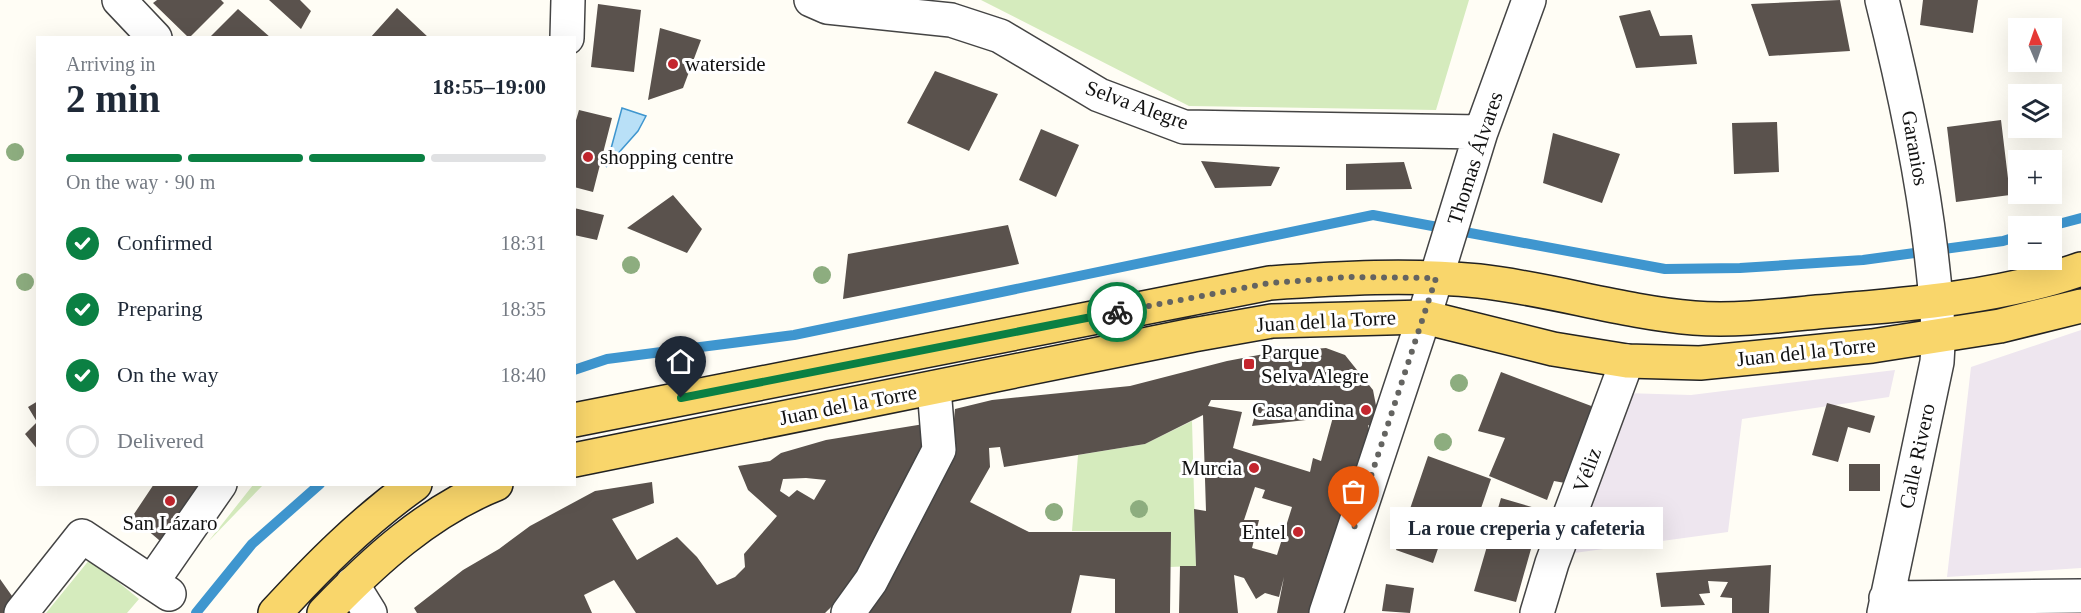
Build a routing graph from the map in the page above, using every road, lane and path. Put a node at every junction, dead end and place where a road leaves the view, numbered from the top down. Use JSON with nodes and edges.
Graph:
{"nodes":[{"id":1,"x":119,"y":0,"type":"edge"},
{"id":2,"x":567,"y":0,"type":"edge"},
{"id":3,"x":811,"y":0,"type":"edge"},
{"id":4,"x":1529,"y":0,"type":"edge"},
{"id":5,"x":1882,"y":0,"type":"edge"},
{"id":6,"x":153,"y":36,"type":"edge"},
{"id":7,"x":567,"y":36,"type":"edge"},
{"id":8,"x":1481,"y":132,"type":"junction"},
{"id":9,"x":2081,"y":269,"type":"edge"},
{"id":10,"x":1436,"y":278,"type":"junction"},
{"id":11,"x":1935,"y":285,"type":"junction"},
{"id":12,"x":2081,"y":306,"type":"edge"},
{"id":13,"x":1424,"y":316,"type":"junction"},
{"id":14,"x":1939,"y":336,"type":"junction"},
{"id":15,"x":1627,"y":361,"type":"junction"},
{"id":16,"x":934,"y":388,"type":"junction"},
{"id":17,"x":576,"y":420,"type":"edge"},
{"id":18,"x":576,"y":460,"type":"edge"},
{"id":19,"x":219,"y":486,"type":"edge"},
{"id":20,"x":413,"y":486,"type":"edge"},
{"id":21,"x":492,"y":486,"type":"edge"},
{"id":22,"x":352,"y":584,"type":"junction"},
{"id":23,"x":2081,"y":596,"type":"edge"},
{"id":24,"x":1885,"y":606,"type":"edge"},
{"id":25,"x":21,"y":613,"type":"edge"},
{"id":26,"x":275,"y":613,"type":"edge"},
{"id":27,"x":324,"y":613,"type":"edge"},
{"id":28,"x":370,"y":613,"type":"edge"},
{"id":29,"x":848,"y":613,"type":"edge"},
{"id":30,"x":1326,"y":613,"type":"edge"},
{"id":31,"x":1537,"y":613,"type":"edge"}],
"edges":[{"from":1,"to":6,"type":"street"},
{"from":2,"to":7,"type":"street"},
{"from":3,"to":8,"type":"street","name":"Selva Alegre"},
{"from":4,"to":8,"type":"street","name":"Thomas Álvares"},
{"from":5,"to":11,"type":"street","name":"Garanios"},
{"from":8,"to":10,"type":"street","name":"Thomas Álvares"},
{"from":9,"to":11,"type":"main road","name":"Juan del la Torre"},
{"from":10,"to":11,"type":"main road","name":"Juan del la Torre"},
{"from":10,"to":13,"type":"street","name":"Thomas Álvares"},
{"from":10,"to":17,"type":"main road","name":"Juan del la Torre"},
{"from":11,"to":14,"type":"street","name":"Calle Rivero"},
{"from":12,"to":14,"type":"main road","name":"Juan del la Torre"},
{"from":13,"to":15,"type":"main road","name":"Juan del la Torre"},
{"from":13,"to":16,"type":"main road","name":"Juan del la Torre"},
{"from":13,"to":30,"type":"street","name":"Thomas Álvares"},
{"from":14,"to":15,"type":"main road","name":"Juan del la Torre"},
{"from":14,"to":24,"type":"street","name":"Calle Rivero"},
{"from":15,"to":31,"type":"street","name":"Véliz"},
{"from":16,"to":18,"type":"main road","name":"Juan del la Torre"},
{"from":16,"to":29,"type":"street"},
{"from":19,"to":25,"type":"street"},
{"from":20,"to":26,"type":"main road"},
{"from":21,"to":22,"type":"main road"},
{"from":22,"to":27,"type":"main road"},
{"from":22,"to":28,"type":"street"},
{"from":23,"to":24,"type":"street"}]}
